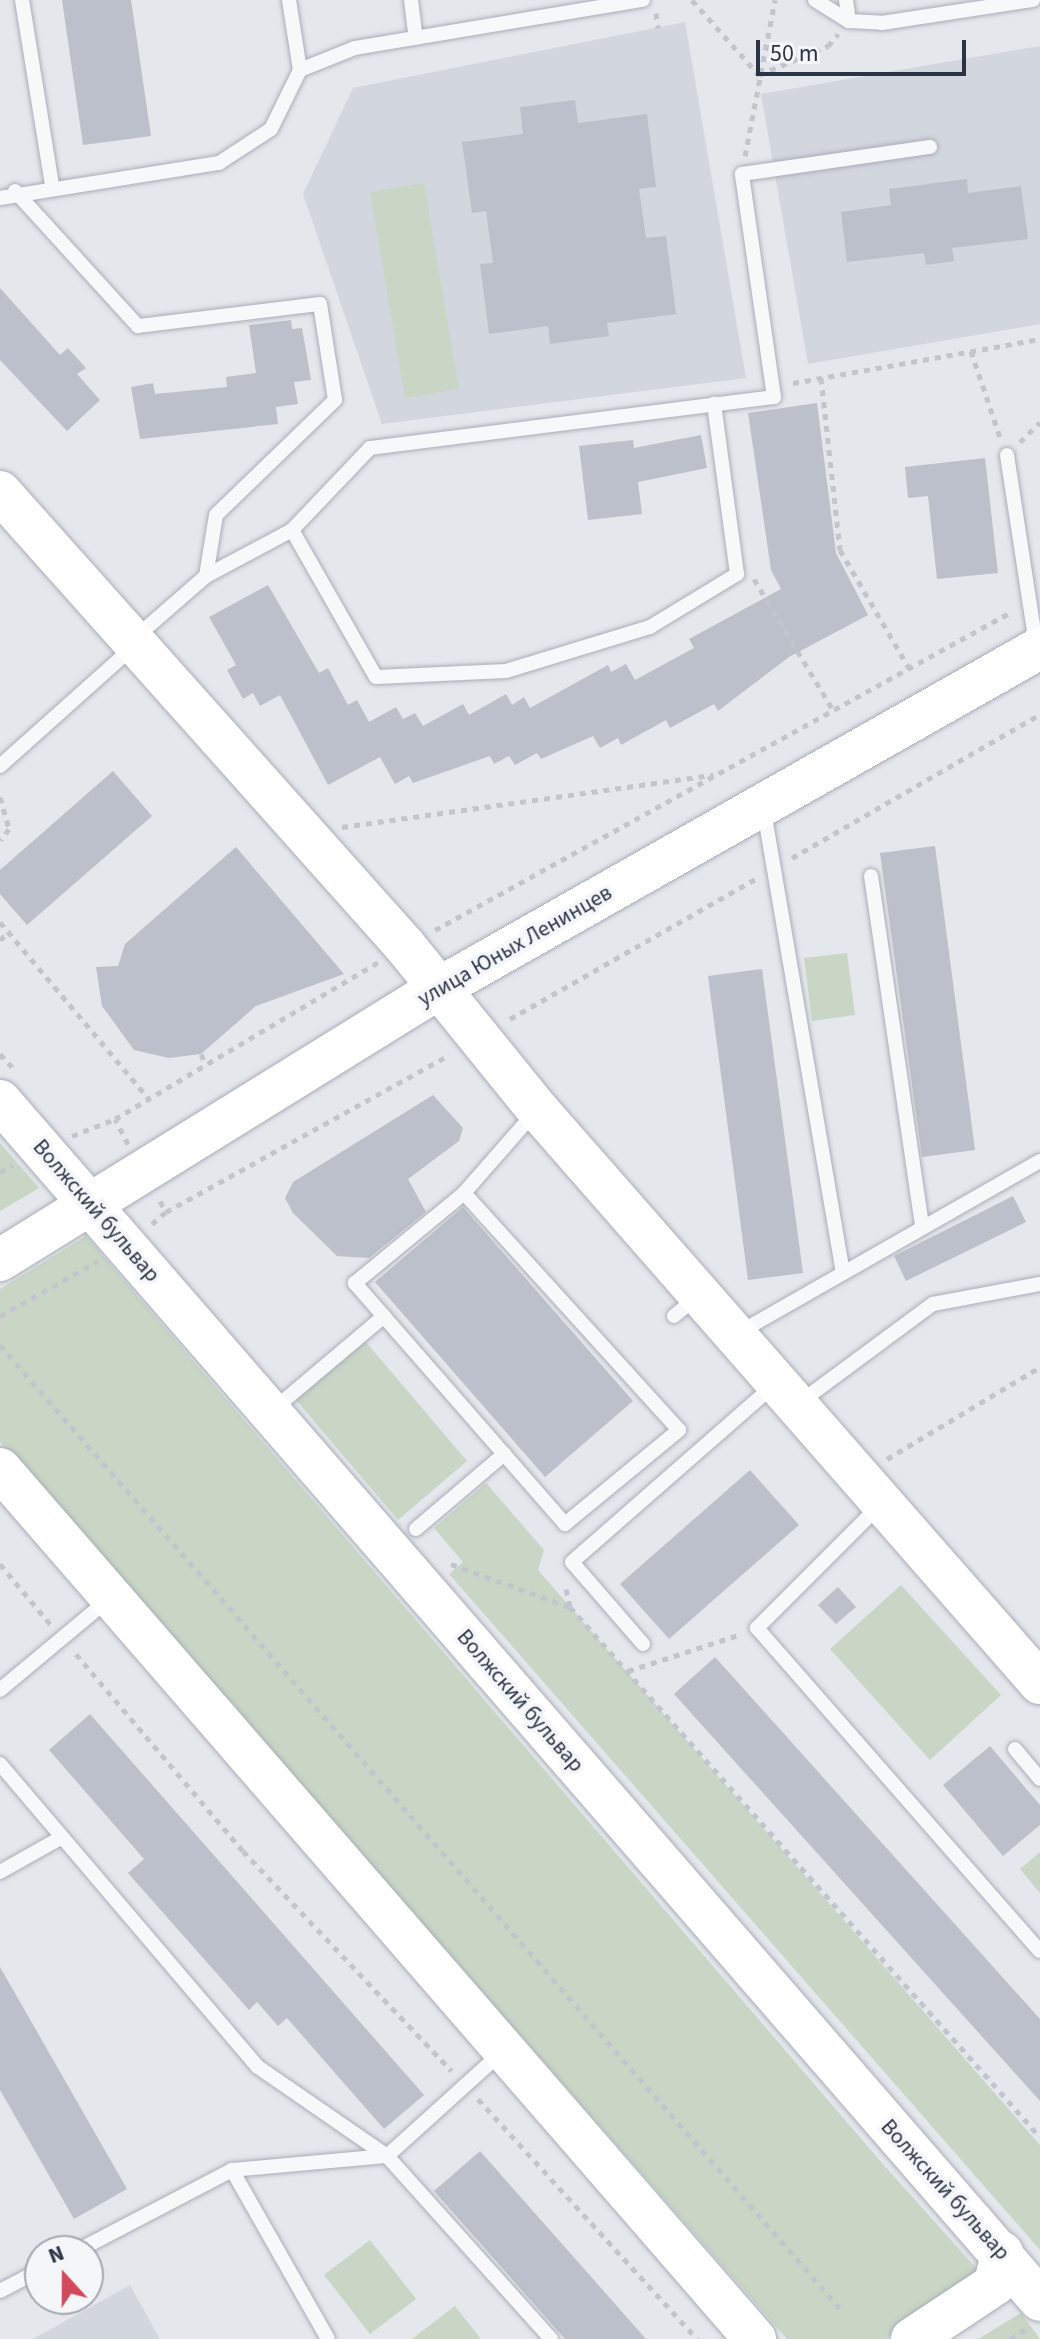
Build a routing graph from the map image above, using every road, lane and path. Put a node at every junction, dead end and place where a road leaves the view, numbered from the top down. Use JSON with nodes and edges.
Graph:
{"nodes":[{"id":1,"x":22,"y":0,"type":"edge"},
{"id":2,"x":289,"y":0,"type":"edge"},
{"id":3,"x":411,"y":0,"type":"edge"},
{"id":4,"x":643,"y":0,"type":"edge"},
{"id":5,"x":692,"y":0,"type":"edge"},
{"id":6,"x":775,"y":0,"type":"edge"},
{"id":7,"x":815,"y":0,"type":"edge"},
{"id":8,"x":846,"y":0,"type":"edge"},
{"id":9,"x":1035,"y":0,"type":"edge"},
{"id":10,"x":849,"y":21,"type":"junction"},
{"id":11,"x":416,"y":38,"type":"junction"},
{"id":12,"x":300,"y":70,"type":"junction"},
{"id":13,"x":759,"y":75,"type":"junction"},
{"id":14,"x":930,"y":147,"type":"dead end"},
{"id":15,"x":742,"y":174,"type":"junction"},
{"id":16,"x":52,"y":186,"type":"junction"},
{"id":17,"x":15,"y":191,"type":"junction"},
{"id":18,"x":0,"y":198,"type":"edge"},
{"id":19,"x":1040,"y":339,"type":"edge"},
{"id":20,"x":971,"y":351,"type":"junction"},
{"id":21,"x":821,"y":378,"type":"junction"},
{"id":22,"x":773,"y":387,"type":"junction"},
{"id":23,"x":714,"y":404,"type":"junction"},
{"id":24,"x":1040,"y":422,"type":"edge"},
{"id":25,"x":1007,"y":455,"type":"junction"},
{"id":26,"x":0,"y":492,"type":"edge"},
{"id":27,"x":292,"y":530,"type":"junction"},
{"id":28,"x":737,"y":574,"type":"junction"},
{"id":29,"x":206,"y":576,"type":"junction"},
{"id":30,"x":1032,"y":600,"type":"junction"},
{"id":31,"x":135,"y":642,"type":"junction"},
{"id":32,"x":1038,"y":649,"type":"edge"},
{"id":33,"x":909,"y":668,"type":"junction"},
{"id":34,"x":833,"y":710,"type":"junction"},
{"id":35,"x":1040,"y":714,"type":"edge"},
{"id":36,"x":1012,"y":730,"type":"dead end"},
{"id":37,"x":0,"y":766,"type":"edge"},
{"id":38,"x":716,"y":775,"type":"junction"},
{"id":39,"x":0,"y":797,"type":"edge"},
{"id":40,"x":763,"y":805,"type":"junction"},
{"id":41,"x":328,"y":829,"type":"dead end"},
{"id":42,"x":0,"y":840,"type":"edge"},
{"id":43,"x":871,"y":876,"type":"dead end"},
{"id":44,"x":0,"y":922,"type":"edge"},
{"id":45,"x":435,"y":930,"type":"dead end"},
{"id":46,"x":9,"y":932,"type":"junction"},
{"id":47,"x":0,"y":940,"type":"edge"},
{"id":48,"x":436,"y":990,"type":"junction"},
{"id":49,"x":201,"y":1054,"type":"dead end"},
{"id":50,"x":206,"y":1065,"type":"dead end"},
{"id":51,"x":149,"y":1099,"type":"dead end"},
{"id":52,"x":0,"y":1101,"type":"edge"},
{"id":53,"x":538,"y":1110,"type":"junction"},
{"id":54,"x":1040,"y":1161,"type":"edge"},
{"id":55,"x":464,"y":1193,"type":"junction"},
{"id":56,"x":89,"y":1204,"type":"junction"},
{"id":57,"x":166,"y":1212,"type":"dead end"},
{"id":58,"x":922,"y":1227,"type":"junction"},
{"id":59,"x":148,"y":1234,"type":"junction"},
{"id":60,"x":0,"y":1260,"type":"edge"},
{"id":61,"x":843,"y":1271,"type":"junction"},
{"id":62,"x":1040,"y":1284,"type":"edge"},
{"id":63,"x":0,"y":1316,"type":"edge"},
{"id":64,"x":384,"y":1316,"type":"junction"},
{"id":65,"x":736,"y":1334,"type":"junction"},
{"id":66,"x":0,"y":1345,"type":"edge"},
{"id":67,"x":1040,"y":1367,"type":"edge"},
{"id":68,"x":788,"y":1393,"type":"junction"},
{"id":69,"x":270,"y":1413,"type":"junction"},
{"id":70,"x":504,"y":1454,"type":"junction"},
{"id":71,"x":890,"y":1456,"type":"dead end"},
{"id":72,"x":0,"y":1469,"type":"edge"},
{"id":73,"x":883,"y":1502,"type":"junction"},
{"id":74,"x":416,"y":1529,"type":"joint"},
{"id":75,"x":0,"y":1564,"type":"edge"},
{"id":76,"x":110,"y":1598,"type":"junction"},
{"id":77,"x":570,"y":1607,"type":"dead end"},
{"id":78,"x":757,"y":1628,"type":"junction"},
{"id":79,"x":62,"y":1638,"type":"junction"},
{"id":80,"x":643,"y":1644,"type":"dead end"},
{"id":81,"x":1040,"y":1683,"type":"edge"},
{"id":82,"x":0,"y":1690,"type":"edge"},
{"id":83,"x":1015,"y":1749,"type":"dead end"},
{"id":84,"x":0,"y":1764,"type":"edge"},
{"id":85,"x":1040,"y":1779,"type":"edge"},
{"id":86,"x":62,"y":1837,"type":"junction"},
{"id":87,"x":243,"y":1851,"type":"dead end"},
{"id":88,"x":0,"y":1872,"type":"edge"},
{"id":89,"x":1040,"y":1951,"type":"edge"},
{"id":90,"x":501,"y":2053,"type":"junction"},
{"id":91,"x":1040,"y":2137,"type":"edge"},
{"id":92,"x":387,"y":2156,"type":"junction"},
{"id":93,"x":232,"y":2170,"type":"junction"},
{"id":94,"x":104,"y":2237,"type":"edge"},
{"id":95,"x":1002,"y":2253,"type":"junction"},
{"id":96,"x":24,"y":2278,"type":"edge"},
{"id":97,"x":0,"y":2291,"type":"edge"},
{"id":98,"x":1037,"y":2297,"type":"edge"},
{"id":99,"x":843,"y":2312,"type":"dead end"},
{"id":100,"x":328,"y":2339,"type":"edge"},
{"id":101,"x":551,"y":2339,"type":"edge"},
{"id":102,"x":755,"y":2339,"type":"edge"},
{"id":103,"x":912,"y":2339,"type":"edge"},
{"id":104,"x":953,"y":2339,"type":"edge"}],
"edges":[{"from":1,"to":16,"type":"lane"},
{"from":2,"to":12,"type":"lane"},
{"from":3,"to":11,"type":"lane"},
{"from":4,"to":11,"type":"lane"},
{"from":5,"to":13,"type":"path"},
{"from":6,"to":13,"type":"path"},
{"from":7,"to":10,"type":"lane"},
{"from":8,"to":10,"type":"lane"},
{"from":9,"to":10,"type":"lane"},
{"from":10,"to":13,"type":"path"},
{"from":11,"to":12,"type":"lane"},
{"from":12,"to":16,"type":"lane"},
{"from":13,"to":15,"type":"path"},
{"from":14,"to":15,"type":"lane"},
{"from":15,"to":22,"type":"lane"},
{"from":16,"to":17,"type":"lane"},
{"from":17,"to":18,"type":"lane"},
{"from":17,"to":29,"type":"lane"},
{"from":19,"to":20,"type":"path"},
{"from":20,"to":21,"type":"path"},
{"from":20,"to":25,"type":"path"},
{"from":21,"to":22,"type":"path"},
{"from":21,"to":33,"type":"path"},
{"from":22,"to":23,"type":"lane"},
{"from":23,"to":27,"type":"lane"},
{"from":23,"to":28,"type":"lane"},
{"from":24,"to":25,"type":"path"},
{"from":25,"to":30,"type":"lane"},
{"from":26,"to":31,"type":"main road"},
{"from":27,"to":28,"type":"lane"},
{"from":27,"to":29,"type":"lane"},
{"from":28,"to":34,"type":"path"},
{"from":29,"to":31,"type":"lane"},
{"from":30,"to":32,"type":"lane"},
{"from":30,"to":33,"type":"path"},
{"from":31,"to":37,"type":"lane"},
{"from":31,"to":48,"type":"main road"},
{"from":32,"to":40,"type":"main road","name":"улица Юных Ленинцев"},
{"from":33,"to":34,"type":"path"},
{"from":34,"to":38,"type":"path"},
{"from":35,"to":36,"type":"path"},
{"from":38,"to":41,"type":"path"},
{"from":38,"to":45,"type":"path"},
{"from":39,"to":42,"type":"path"},
{"from":40,"to":48,"type":"main road","name":"улица Юных Ленинцев"},
{"from":40,"to":61,"type":"lane"},
{"from":43,"to":58,"type":"lane"},
{"from":44,"to":46,"type":"path"},
{"from":46,"to":47,"type":"path"},
{"from":46,"to":51,"type":"path"},
{"from":48,"to":53,"type":"main road"},
{"from":48,"to":56,"type":"main road","name":"улица Юных Ленинцев"},
{"from":49,"to":50,"type":"path"},
{"from":52,"to":56,"type":"main road","name":"Волжский бульвар"},
{"from":53,"to":55,"type":"lane"},
{"from":53,"to":65,"type":"main road"},
{"from":54,"to":58,"type":"lane"},
{"from":55,"to":64,"type":"lane"},
{"from":55,"to":70,"type":"lane"},
{"from":56,"to":59,"type":"main road","name":"Волжский бульвар"},
{"from":56,"to":60,"type":"main road","name":"улица Юных Ленинцев"},
{"from":57,"to":59,"type":"path"},
{"from":58,"to":61,"type":"lane"},
{"from":59,"to":63,"type":"path"},
{"from":59,"to":69,"type":"main road","name":"Волжский бульвар"},
{"from":61,"to":65,"type":"lane"},
{"from":62,"to":68,"type":"lane"},
{"from":64,"to":69,"type":"lane"},
{"from":64,"to":70,"type":"lane"},
{"from":65,"to":68,"type":"main road"},
{"from":66,"to":99,"type":"path"},
{"from":67,"to":71,"type":"path"},
{"from":68,"to":73,"type":"main road"},
{"from":68,"to":80,"type":"lane"},
{"from":69,"to":95,"type":"main road","name":"Волжский бульвар"},
{"from":70,"to":74,"type":"lane"},
{"from":72,"to":76,"type":"main road"},
{"from":73,"to":78,"type":"lane"},
{"from":73,"to":81,"type":"main road"},
{"from":74,"to":77,"type":"path"},
{"from":75,"to":79,"type":"path"},
{"from":76,"to":79,"type":"lane"},
{"from":76,"to":90,"type":"main road"},
{"from":78,"to":89,"type":"lane"},
{"from":78,"to":91,"type":"path"},
{"from":79,"to":82,"type":"lane"},
{"from":79,"to":87,"type":"path"},
{"from":83,"to":85,"type":"lane"},
{"from":84,"to":86,"type":"lane"},
{"from":86,"to":88,"type":"lane"},
{"from":86,"to":92,"type":"lane"},
{"from":90,"to":92,"type":"lane"},
{"from":90,"to":102,"type":"main road"},
{"from":92,"to":93,"type":"lane"},
{"from":92,"to":101,"type":"lane"},
{"from":93,"to":94,"type":"lane"},
{"from":93,"to":100,"type":"lane"},
{"from":95,"to":98,"type":"main road","name":"Волжский бульвар"},
{"from":95,"to":103,"type":"main road"},
{"from":96,"to":97,"type":"lane"},
{"from":98,"to":104,"type":"main road"}]}
